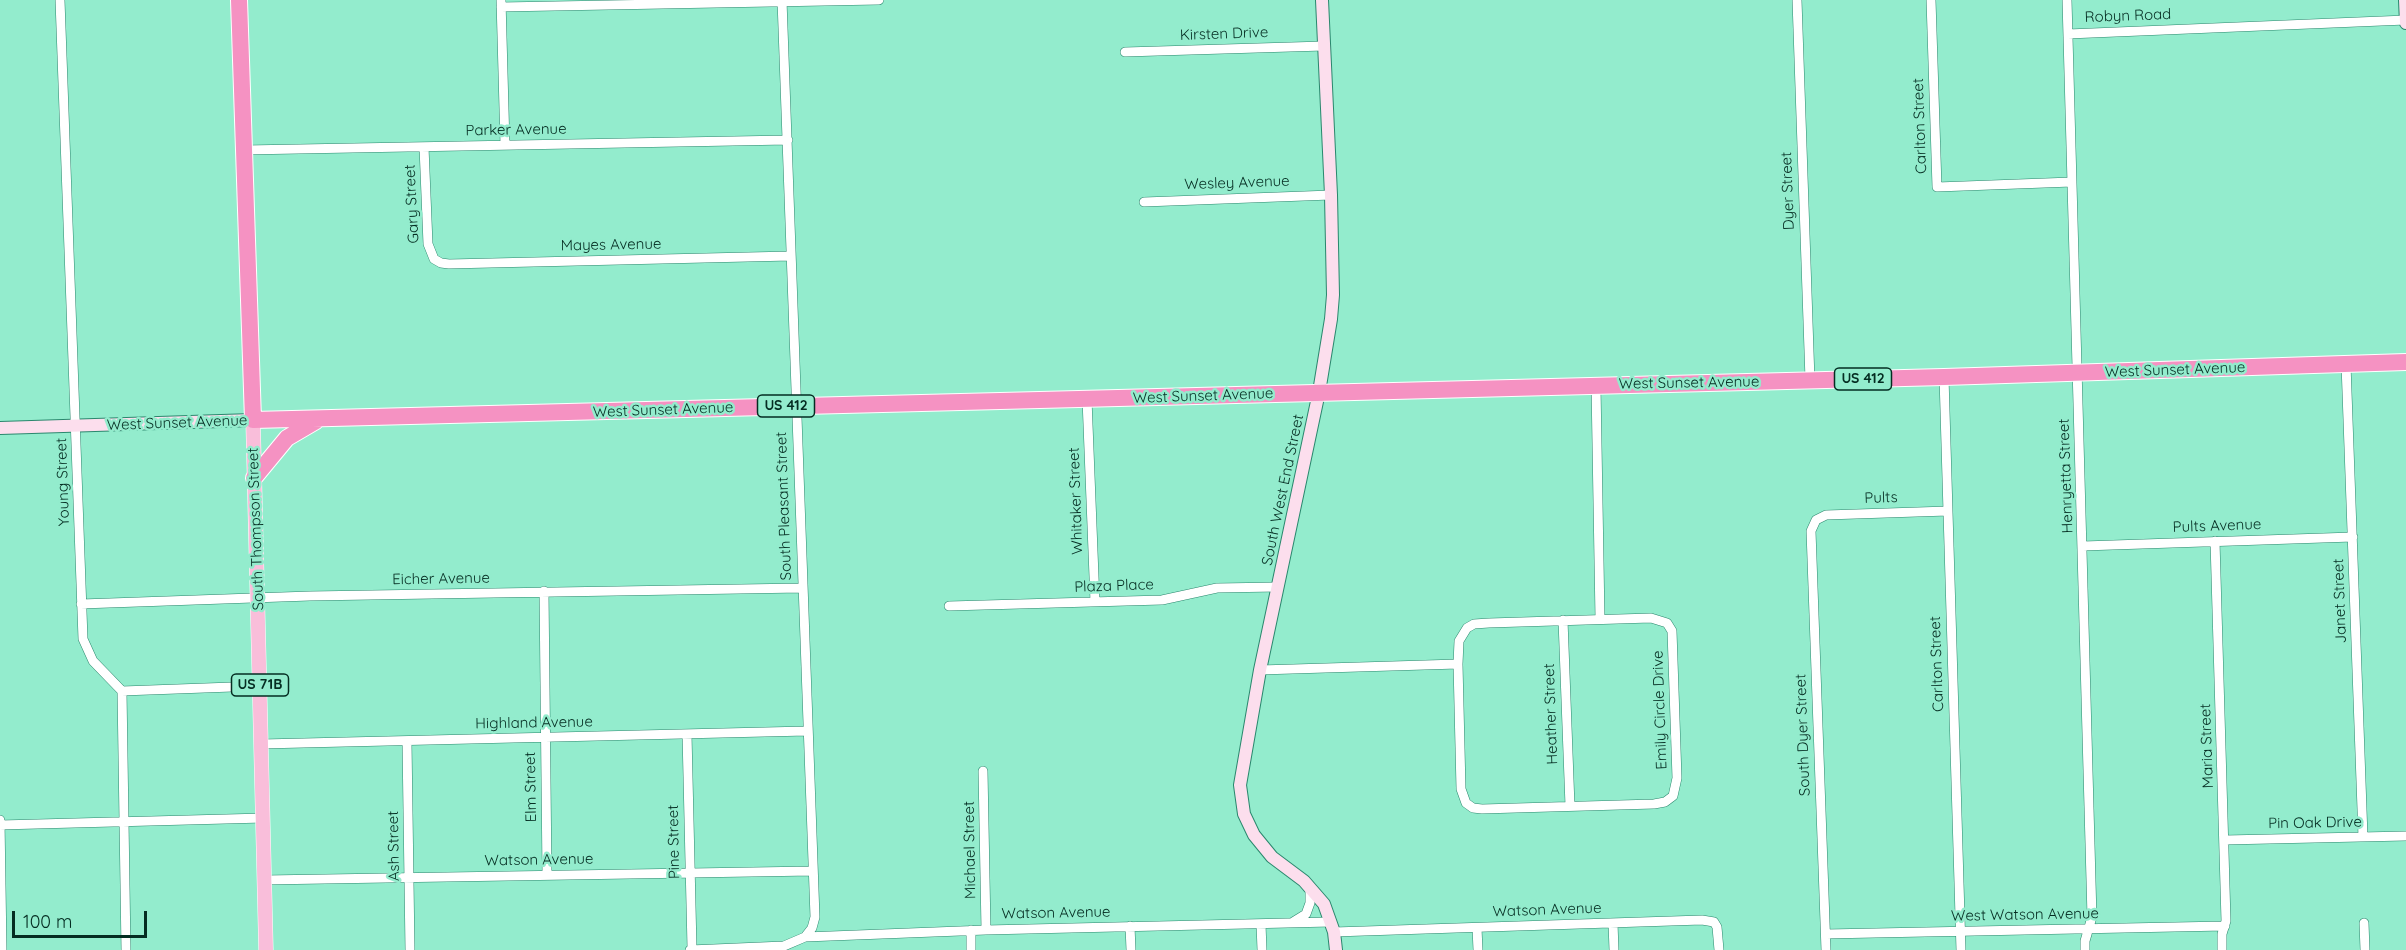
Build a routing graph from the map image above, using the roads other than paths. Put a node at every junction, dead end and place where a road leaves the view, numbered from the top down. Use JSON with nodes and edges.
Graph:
{"nodes":[{"id":1,"x":60,"y":0,"type":"edge"},
{"id":2,"x":239,"y":0,"type":"edge"},
{"id":3,"x":879,"y":0,"type":"edge"},
{"id":4,"x":1322,"y":0,"type":"edge"},
{"id":5,"x":1797,"y":0,"type":"edge"},
{"id":6,"x":1931,"y":0,"type":"edge"},
{"id":7,"x":2067,"y":0,"type":"edge"},
{"id":8,"x":2405,"y":0,"type":"edge"},
{"id":9,"x":782,"y":1,"type":"edge"},
{"id":10,"x":501,"y":4,"type":"edge"},
{"id":11,"x":2406,"y":22,"type":"edge"},
{"id":12,"x":2068,"y":33,"type":"junction"},
{"id":13,"x":1324,"y":46,"type":"junction"},
{"id":14,"x":1125,"y":52,"type":"dead end"},
{"id":15,"x":788,"y":140,"type":"junction"},
{"id":16,"x":505,"y":145,"type":"junction"},
{"id":17,"x":424,"y":147,"type":"junction"},
{"id":18,"x":244,"y":150,"type":"junction"},
{"id":19,"x":2072,"y":182,"type":"junction"},
{"id":20,"x":1331,"y":195,"type":"junction"},
{"id":21,"x":1144,"y":202,"type":"dead end"},
{"id":22,"x":791,"y":256,"type":"junction"},
{"id":23,"x":434,"y":259,"type":"joint"},
{"id":24,"x":2406,"y":362,"type":"edge"},
{"id":25,"x":2346,"y":364,"type":"junction"},
{"id":26,"x":2078,"y":373,"type":"junction"},
{"id":27,"x":1944,"y":377,"type":"junction"},
{"id":28,"x":1810,"y":380,"type":"junction"},
{"id":29,"x":1596,"y":386,"type":"junction"},
{"id":30,"x":1319,"y":392,"type":"junction"},
{"id":31,"x":1087,"y":399,"type":"junction"},
{"id":32,"x":796,"y":406,"type":"junction"},
{"id":33,"x":320,"y":419,"type":"junction"},
{"id":34,"x":253,"y":420,"type":"junction"},
{"id":35,"x":76,"y":426,"type":"junction"},
{"id":36,"x":0,"y":428,"type":"edge"},
{"id":37,"x":254,"y":478,"type":"junction"},
{"id":38,"x":1948,"y":511,"type":"junction"},
{"id":39,"x":1816,"y":520,"type":"joint"},
{"id":40,"x":2353,"y":537,"type":"junction"},
{"id":41,"x":2215,"y":541,"type":"junction"},
{"id":42,"x":2083,"y":546,"type":"junction"},
{"id":43,"x":1278,"y":587,"type":"junction"},
{"id":44,"x":802,"y":588,"type":"junction"},
{"id":45,"x":544,"y":591,"type":"junction"},
{"id":46,"x":258,"y":598,"type":"junction"},
{"id":47,"x":1095,"y":602,"type":"junction"},
{"id":48,"x":81,"y":604,"type":"junction"},
{"id":49,"x":949,"y":606,"type":"dead end"},
{"id":50,"x":1600,"y":619,"type":"junction"},
{"id":51,"x":1563,"y":620,"type":"junction"},
{"id":52,"x":1458,"y":664,"type":"junction"},
{"id":53,"x":1260,"y":670,"type":"junction"},
{"id":54,"x":260,"y":686,"type":"junction"},
{"id":55,"x":122,"y":691,"type":"junction"},
{"id":56,"x":807,"y":731,"type":"junction"},
{"id":57,"x":687,"y":734,"type":"junction"},
{"id":58,"x":546,"y":738,"type":"junction"},
{"id":59,"x":407,"y":741,"type":"junction"},
{"id":60,"x":262,"y":744,"type":"junction"},
{"id":61,"x":983,"y":771,"type":"dead end"},
{"id":62,"x":1569,"y":806,"type":"junction"},
{"id":63,"x":264,"y":818,"type":"junction"},
{"id":64,"x":0,"y":820,"type":"edge"},
{"id":65,"x":124,"y":821,"type":"junction"},
{"id":66,"x":0,"y":825,"type":"edge"},
{"id":67,"x":2406,"y":836,"type":"edge"},
{"id":68,"x":2363,"y":837,"type":"junction"},
{"id":69,"x":2225,"y":840,"type":"junction"},
{"id":70,"x":813,"y":871,"type":"junction"},
{"id":71,"x":690,"y":872,"type":"junction"},
{"id":72,"x":547,"y":875,"type":"junction"},
{"id":73,"x":409,"y":878,"type":"junction"},
{"id":74,"x":265,"y":880,"type":"junction"},
{"id":75,"x":1310,"y":887,"type":"junction"},
{"id":76,"x":1291,"y":923,"type":"junction"},
{"id":77,"x":1613,"y":923,"type":"junction"},
{"id":78,"x":2364,"y":923,"type":"dead end"},
{"id":79,"x":1261,"y":924,"type":"junction"},
{"id":80,"x":1130,"y":926,"type":"junction"},
{"id":81,"x":2225,"y":926,"type":"junction"},
{"id":82,"x":1333,"y":927,"type":"junction"},
{"id":83,"x":1477,"y":928,"type":"junction"},
{"id":84,"x":2088,"y":928,"type":"junction"},
{"id":85,"x":971,"y":930,"type":"junction"},
{"id":86,"x":986,"y":930,"type":"junction"},
{"id":87,"x":1960,"y":932,"type":"junction"},
{"id":88,"x":1826,"y":934,"type":"junction"},
{"id":89,"x":806,"y":937,"type":"junction"},
{"id":90,"x":784,"y":948,"type":"edge"},
{"id":91,"x":691,"y":949,"type":"edge"},
{"id":92,"x":2,"y":950,"type":"edge"},
{"id":93,"x":126,"y":950,"type":"edge"},
{"id":94,"x":266,"y":950,"type":"edge"},
{"id":95,"x":410,"y":950,"type":"edge"},
{"id":96,"x":971,"y":950,"type":"edge"},
{"id":97,"x":1131,"y":950,"type":"edge"},
{"id":98,"x":1262,"y":950,"type":"edge"},
{"id":99,"x":1336,"y":950,"type":"edge"},
{"id":100,"x":1478,"y":950,"type":"edge"},
{"id":101,"x":1614,"y":950,"type":"edge"},
{"id":102,"x":1719,"y":950,"type":"edge"},
{"id":103,"x":1826,"y":950,"type":"edge"},
{"id":104,"x":1961,"y":950,"type":"edge"},
{"id":105,"x":2085,"y":950,"type":"edge"},
{"id":106,"x":2222,"y":950,"type":"edge"},
{"id":107,"x":2365,"y":950,"type":"edge"}],
"edges":[{"from":1,"to":35,"type":"street","name":"Young Street"},
{"from":2,"to":18,"type":"highway","name":"South Thompson Street","number":"US 71B"},
{"from":3,"to":9,"type":"street"},
{"from":4,"to":13,"type":"street","name":"South West End Street"},
{"from":5,"to":28,"type":"street","name":"Dyer Street"},
{"from":6,"to":19,"type":"street","name":"Carlton Street"},
{"from":7,"to":12,"type":"street","name":"Henryetta Street"},
{"from":8,"to":11,"type":"street"},
{"from":9,"to":10,"type":"street"},
{"from":9,"to":15,"type":"street","name":"South Pleasant Street"},
{"from":10,"to":16,"type":"street"},
{"from":11,"to":12,"type":"street","name":"Robyn Road"},
{"from":12,"to":19,"type":"street","name":"Henryetta Street"},
{"from":13,"to":14,"type":"street","name":"Kirsten Drive"},
{"from":13,"to":20,"type":"street","name":"South West End Street"},
{"from":15,"to":16,"type":"street","name":"Parker Avenue"},
{"from":15,"to":22,"type":"street","name":"South Pleasant Street"},
{"from":16,"to":17,"type":"street","name":"Parker Avenue"},
{"from":17,"to":18,"type":"street","name":"Parker Avenue"},
{"from":17,"to":23,"type":"street","name":"Gary Street"},
{"from":18,"to":34,"type":"highway","name":"South Thompson Street","number":"US 71B"},
{"from":19,"to":26,"type":"street","name":"Henryetta Street"},
{"from":20,"to":21,"type":"street","name":"Wesley Avenue"},
{"from":20,"to":30,"type":"street","name":"South West End Street"},
{"from":22,"to":23,"type":"street","name":"Mayes Avenue"},
{"from":22,"to":32,"type":"street","name":"South Pleasant Street"},
{"from":24,"to":25,"type":"highway","name":"West Sunset Avenue","number":"US 412"},
{"from":25,"to":26,"type":"highway","name":"West Sunset Avenue","number":"US 412"},
{"from":25,"to":40,"type":"street","name":"Janet Street"},
{"from":26,"to":27,"type":"highway","name":"West Sunset Avenue","number":"US 412"},
{"from":26,"to":42,"type":"street","name":"Henryetta Street"},
{"from":27,"to":28,"type":"highway","name":"West Sunset Avenue","number":"US 412"},
{"from":27,"to":38,"type":"street","name":"Carlton Street"},
{"from":28,"to":29,"type":"highway","name":"West Sunset Avenue","number":"US 412"},
{"from":29,"to":30,"type":"highway","name":"West Sunset Avenue","number":"US 412"},
{"from":29,"to":50,"type":"street"},
{"from":30,"to":31,"type":"highway","name":"West Sunset Avenue","number":"US 412"},
{"from":30,"to":43,"type":"street","name":"South West End Street"},
{"from":31,"to":32,"type":"highway","name":"West Sunset Avenue","number":"US 412"},
{"from":31,"to":47,"type":"street","name":"Whitaker Street"},
{"from":32,"to":33,"type":"highway","name":"West Sunset Avenue","number":"US 412"},
{"from":32,"to":44,"type":"street","name":"South Pleasant Street"},
{"from":33,"to":34,"type":"highway","name":"West Sunset Avenue","number":"US 412"},
{"from":33,"to":37,"type":"highway"},
{"from":34,"to":35,"type":"street","name":"West Sunset Avenue"},
{"from":34,"to":37,"type":"main road","name":"South Thompson Street","number":"US 71B"},
{"from":35,"to":36,"type":"street","name":"West Sunset Avenue"},
{"from":35,"to":48,"type":"street","name":"Young Street"},
{"from":37,"to":46,"type":"main road","name":"South Thompson Street","number":"US 71B"},
{"from":38,"to":39,"type":"street","name":"Pults"},
{"from":38,"to":87,"type":"street","name":"Carlton Street"},
{"from":39,"to":88,"type":"street","name":"South Dyer Street"},
{"from":40,"to":41,"type":"street","name":"Pults Avenue"},
{"from":40,"to":68,"type":"street","name":"Janet Street"},
{"from":41,"to":42,"type":"street","name":"Pults Avenue"},
{"from":41,"to":69,"type":"street","name":"Maria Street"},
{"from":42,"to":84,"type":"street","name":"Henryetta Street"},
{"from":43,"to":47,"type":"street","name":"Plaza Place"},
{"from":43,"to":53,"type":"street","name":"South West End Street"},
{"from":44,"to":45,"type":"street","name":"Eicher Avenue"},
{"from":44,"to":56,"type":"street","name":"South Pleasant Street"},
{"from":45,"to":46,"type":"street","name":"Eicher Avenue"},
{"from":45,"to":58,"type":"street","name":"Elm Street"},
{"from":46,"to":48,"type":"street","name":"Eicher Avenue"},
{"from":46,"to":54,"type":"main road","name":"South Thompson Street","number":"US 71B"},
{"from":47,"to":49,"type":"street","name":"Plaza Place"},
{"from":48,"to":55,"type":"street","name":"Young Street"},
{"from":50,"to":51,"type":"street","name":"Emily Circle Drive"},
{"from":50,"to":62,"type":"street","name":"Emily Circle Drive"},
{"from":51,"to":52,"type":"street","name":"Emily Circle Drive"},
{"from":51,"to":62,"type":"street","name":"Heather Street"},
{"from":52,"to":53,"type":"street"},
{"from":52,"to":62,"type":"street","name":"Emily Circle Drive"},
{"from":53,"to":75,"type":"street","name":"South West End Street"},
{"from":54,"to":55,"type":"street"},
{"from":54,"to":60,"type":"main road","name":"South Thompson Street","number":"US 71B"},
{"from":55,"to":65,"type":"street"},
{"from":56,"to":57,"type":"street","name":"Highland Avenue"},
{"from":56,"to":70,"type":"street","name":"South Pleasant Street"},
{"from":57,"to":58,"type":"street","name":"Highland Avenue"},
{"from":57,"to":71,"type":"street","name":"Pine Street"},
{"from":58,"to":59,"type":"street","name":"Highland Avenue"},
{"from":58,"to":72,"type":"street","name":"Elm Street"},
{"from":59,"to":60,"type":"street","name":"Highland Avenue"},
{"from":59,"to":73,"type":"street","name":"Ash Street"},
{"from":60,"to":63,"type":"main road","name":"South Thompson Street","number":"US 71B"},
{"from":61,"to":86,"type":"street","name":"Michael Street"},
{"from":63,"to":65,"type":"street"},
{"from":63,"to":74,"type":"main road","name":"South Thompson Street","number":"US 71B"},
{"from":64,"to":66,"type":"street"},
{"from":65,"to":66,"type":"street"},
{"from":65,"to":93,"type":"street"},
{"from":66,"to":92,"type":"street"},
{"from":67,"to":68,"type":"street","name":"Pin Oak Drive"},
{"from":68,"to":69,"type":"street","name":"Pin Oak Drive"},
{"from":69,"to":81,"type":"street","name":"Maria Street"},
{"from":70,"to":71,"type":"street","name":"Watson Avenue"},
{"from":70,"to":89,"type":"street","name":"South Pleasant Street"},
{"from":71,"to":72,"type":"street","name":"Watson Avenue"},
{"from":71,"to":91,"type":"street","name":"Pine Street"},
{"from":72,"to":73,"type":"street","name":"Watson Avenue"},
{"from":73,"to":74,"type":"street","name":"Watson Avenue"},
{"from":73,"to":95,"type":"street","name":"Ash Street"},
{"from":74,"to":94,"type":"main road","name":"South Thompson Street","number":"US 71B"},
{"from":75,"to":76,"type":"street"},
{"from":75,"to":82,"type":"street","name":"South West End Street"},
{"from":76,"to":79,"type":"street","name":"Watson Avenue"},
{"from":76,"to":82,"type":"street","name":"Watson Avenue"},
{"from":77,"to":83,"type":"street","name":"Watson Avenue"},
{"from":77,"to":101,"type":"street"},
{"from":77,"to":102,"type":"street","name":"Watson Avenue"},
{"from":78,"to":107,"type":"street"},
{"from":79,"to":80,"type":"street","name":"Watson Avenue"},
{"from":79,"to":98,"type":"street"},
{"from":80,"to":86,"type":"street","name":"Watson Avenue"},
{"from":80,"to":97,"type":"street"},
{"from":81,"to":84,"type":"street","name":"West Watson Avenue"},
{"from":81,"to":106,"type":"street","name":"Maria Street"},
{"from":82,"to":83,"type":"street","name":"Watson Avenue"},
{"from":82,"to":99,"type":"street","name":"South West End Street"},
{"from":83,"to":100,"type":"street"},
{"from":84,"to":87,"type":"street","name":"West Watson Avenue"},
{"from":84,"to":105,"type":"street","name":"Henryetta Street"},
{"from":85,"to":86,"type":"street","name":"Watson Avenue"},
{"from":85,"to":89,"type":"street","name":"Watson Avenue"},
{"from":85,"to":96,"type":"street"},
{"from":87,"to":88,"type":"street","name":"West Watson Avenue"},
{"from":87,"to":104,"type":"street","name":"Carlton Street"},
{"from":88,"to":103,"type":"street","name":"South Dyer Street"},
{"from":89,"to":90,"type":"street","name":"Watson Avenue"},
{"from":90,"to":91,"type":"street"}]}
